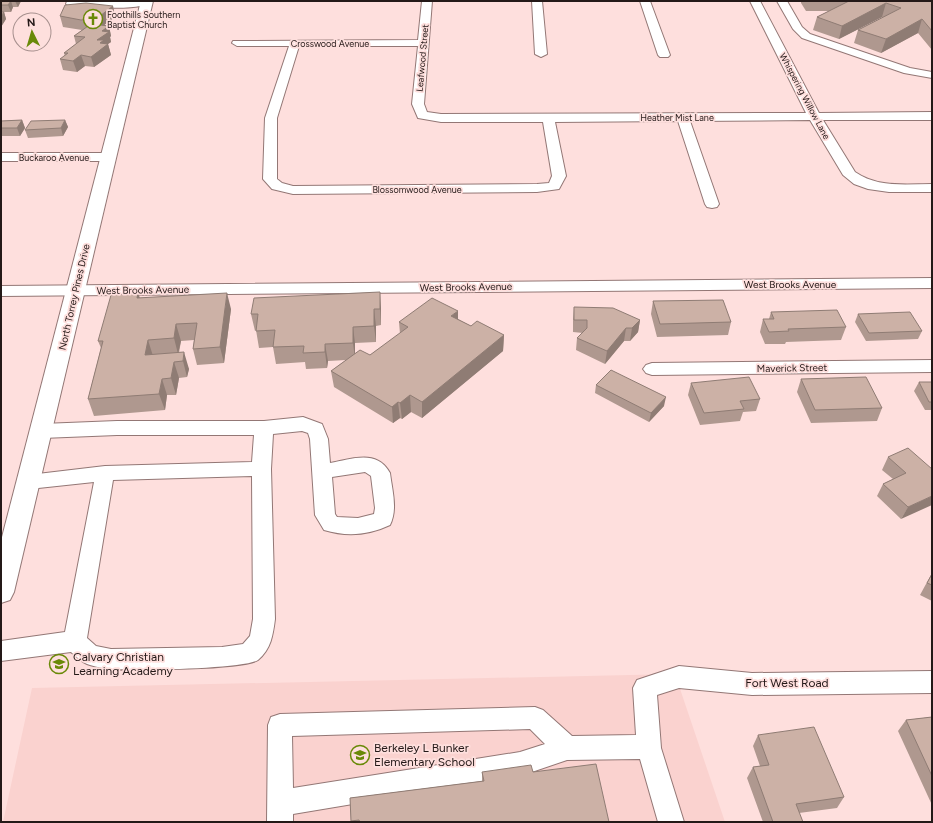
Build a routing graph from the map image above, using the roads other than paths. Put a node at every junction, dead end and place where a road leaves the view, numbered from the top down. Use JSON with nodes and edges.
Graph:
{"nodes":[{"id":1,"x":72,"y":1,"type":"edge"},
{"id":2,"x":427,"y":1,"type":"edge"},
{"id":3,"x":537,"y":1,"type":"edge"},
{"id":4,"x":645,"y":1,"type":"edge"},
{"id":5,"x":755,"y":1,"type":"edge"},
{"id":6,"x":782,"y":1,"type":"edge"},
{"id":7,"x":146,"y":2,"type":"edge"},
{"id":8,"x":237,"y":43,"type":"dead end"},
{"id":9,"x":295,"y":43,"type":"junction"},
{"id":10,"x":424,"y":43,"type":"junction"},
{"id":11,"x":541,"y":54,"type":"dead end"},
{"id":12,"x":664,"y":55,"type":"dead end"},
{"id":13,"x":932,"y":74,"type":"edge"},
{"id":14,"x":422,"y":115,"type":"joint"},
{"id":15,"x":682,"y":116,"type":"junction"},
{"id":16,"x":814,"y":116,"type":"junction"},
{"id":17,"x":932,"y":116,"type":"edge"},
{"id":18,"x":548,"y":118,"type":"junction"},
{"id":19,"x":1,"y":157,"type":"edge"},
{"id":20,"x":108,"y":157,"type":"junction"},
{"id":21,"x":932,"y":188,"type":"edge"},
{"id":22,"x":712,"y":204,"type":"dead end"},
{"id":23,"x":926,"y":283,"type":"edge"},
{"id":24,"x":76,"y":290,"type":"junction"},
{"id":25,"x":1,"y":291,"type":"edge"},
{"id":26,"x":932,"y":296,"type":"edge"},
{"id":27,"x":932,"y":366,"type":"edge"},
{"id":28,"x":652,"y":369,"type":"dead end"},
{"id":29,"x":264,"y":428,"type":"junction"},
{"id":30,"x":42,"y":432,"type":"junction"},
{"id":31,"x":261,"y":469,"type":"junction"},
{"id":32,"x":322,"y":471,"type":"dead end"},
{"id":33,"x":105,"y":473,"type":"junction"},
{"id":34,"x":29,"y":482,"type":"junction"},
{"id":35,"x":1,"y":592,"type":"edge"},
{"id":36,"x":75,"y":641,"type":"junction"},
{"id":37,"x":1,"y":651,"type":"edge"},
{"id":38,"x":932,"y":682,"type":"edge"},
{"id":39,"x":567,"y":748,"type":"junction"},
{"id":40,"x":649,"y":748,"type":"junction"},
{"id":41,"x":280,"y":812,"type":"edge"},
{"id":42,"x":671,"y":822,"type":"edge"}],
"edges":[{"from":1,"to":7,"type":"street"},
{"from":2,"to":10,"type":"street","name":"Leafwood Street"},
{"from":3,"to":11,"type":"street"},
{"from":4,"to":12,"type":"street"},
{"from":5,"to":16,"type":"street","name":"Whispering Willow Lane"},
{"from":6,"to":13,"type":"street"},
{"from":7,"to":20,"type":"main road","name":"North Torrey Pines Drive"},
{"from":8,"to":9,"type":"street","name":"Crosswood Avenue"},
{"from":9,"to":10,"type":"street","name":"Crosswood Avenue"},
{"from":9,"to":18,"type":"street","name":"Blossomwood Avenue"},
{"from":10,"to":14,"type":"street","name":"Leafwood Street"},
{"from":14,"to":18,"type":"street","name":"Heather Mist Lane"},
{"from":15,"to":16,"type":"street","name":"Heather Mist Lane"},
{"from":15,"to":18,"type":"street","name":"Heather Mist Lane"},
{"from":15,"to":22,"type":"street"},
{"from":16,"to":17,"type":"street","name":"Heather Mist Lane"},
{"from":16,"to":21,"type":"street","name":"Whispering Willow Lane"},
{"from":19,"to":20,"type":"street","name":"Buckaroo Avenue"},
{"from":20,"to":24,"type":"main road","name":"North Torrey Pines Drive"},
{"from":23,"to":24,"type":"street","name":"West Brooks Avenue"},
{"from":23,"to":26,"type":"street"},
{"from":24,"to":25,"type":"street","name":"West Brooks Avenue"},
{"from":24,"to":30,"type":"main road","name":"North Torrey Pines Drive"},
{"from":27,"to":28,"type":"street","name":"Maverick Street"},
{"from":29,"to":30,"type":"street"},
{"from":29,"to":31,"type":"street"},
{"from":29,"to":32,"type":"street"},
{"from":30,"to":34,"type":"main road","name":"North Torrey Pines Drive"},
{"from":31,"to":33,"type":"street"},
{"from":31,"to":36,"type":"street"},
{"from":33,"to":34,"type":"street"},
{"from":33,"to":36,"type":"street"},
{"from":34,"to":35,"type":"main road","name":"North Torrey Pines Drive"},
{"from":36,"to":37,"type":"street"},
{"from":38,"to":40,"type":"street","name":"Fort West Road"},
{"from":39,"to":40,"type":"street"},
{"from":39,"to":41,"type":"street"},
{"from":39,"to":41,"type":"street"},
{"from":40,"to":42,"type":"street"}]}
